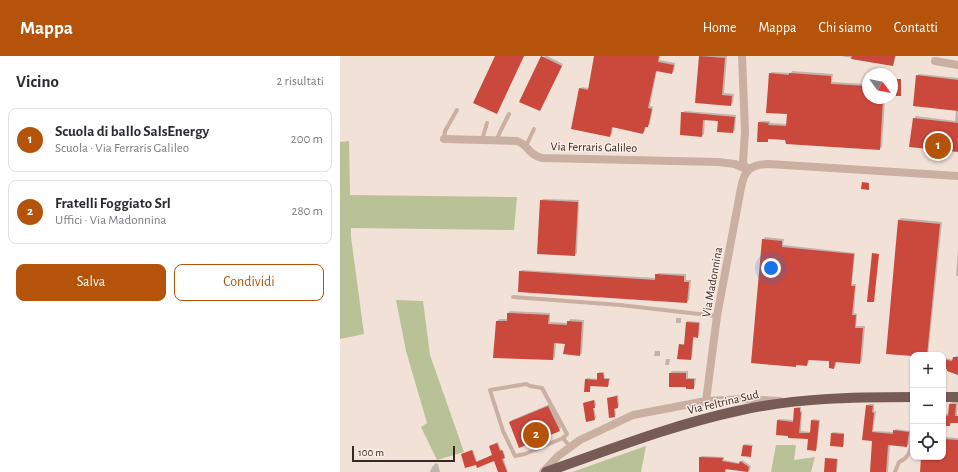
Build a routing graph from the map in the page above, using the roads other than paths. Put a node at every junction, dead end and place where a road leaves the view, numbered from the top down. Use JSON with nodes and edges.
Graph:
{"nodes":[{"id":1,"x":742,"y":56,"type":"edge"},
{"id":2,"x":935,"y":62,"type":"dead end"},
{"id":3,"x":958,"y":65,"type":"edge"},
{"id":4,"x":457,"y":110,"type":"dead end"},
{"id":5,"x":509,"y":114,"type":"dead end"},
{"id":6,"x":487,"y":123,"type":"dead end"},
{"id":7,"x":534,"y":129,"type":"dead end"},
{"id":8,"x":444,"y":139,"type":"joint"},
{"id":9,"x":482,"y":140,"type":"junction"},
{"id":10,"x":498,"y":140,"type":"junction"},
{"id":11,"x":526,"y":146,"type":"junction"},
{"id":12,"x":748,"y":170,"type":"junction"},
{"id":13,"x":958,"y":176,"type":"edge"},
{"id":14,"x":513,"y":298,"type":"dead end"},
{"id":15,"x":718,"y":316,"type":"junction"},
{"id":16,"x":910,"y":397,"type":"edge"},
{"id":17,"x":946,"y":397,"type":"edge"},
{"id":18,"x":958,"y":397,"type":"edge"},
{"id":19,"x":706,"y":401,"type":"junction"},
{"id":20,"x":789,"y":402,"type":"junction"},
{"id":21,"x":563,"y":438,"type":"junction"},
{"id":22,"x":570,"y":447,"type":"junction"},
{"id":23,"x":910,"y":453,"type":"edge"},
{"id":24,"x":545,"y":472,"type":"edge"},
{"id":25,"x":895,"y":472,"type":"edge"}],
"edges":[{"from":1,"to":12,"type":"street"},
{"from":2,"to":3,"type":"street"},
{"from":4,"to":8,"type":"lane"},
{"from":5,"to":10,"type":"lane"},
{"from":6,"to":9,"type":"lane"},
{"from":7,"to":11,"type":"lane"},
{"from":8,"to":9,"type":"street","name":"Via Ferraris Galileo"},
{"from":9,"to":10,"type":"street","name":"Via Ferraris Galileo"},
{"from":10,"to":11,"type":"street","name":"Via Ferraris Galileo"},
{"from":11,"to":12,"type":"street","name":"Via Ferraris Galileo"},
{"from":12,"to":13,"type":"street"},
{"from":12,"to":15,"type":"street","name":"Via Madonnina"},
{"from":14,"to":15,"type":"lane"},
{"from":15,"to":19,"type":"street","name":"Via Madonnina"},
{"from":16,"to":20,"type":"main road","name":"Via Feltrina Sud"},
{"from":17,"to":18,"type":"main road"},
{"from":19,"to":20,"type":"street"},
{"from":19,"to":22,"type":"street"},
{"from":20,"to":24,"type":"main road","name":"Via Feltrina Sud"},
{"from":21,"to":21,"type":"lane"},
{"from":21,"to":22,"type":"lane"},
{"from":22,"to":24,"type":"street"},
{"from":23,"to":25,"type":"lane"}]}
